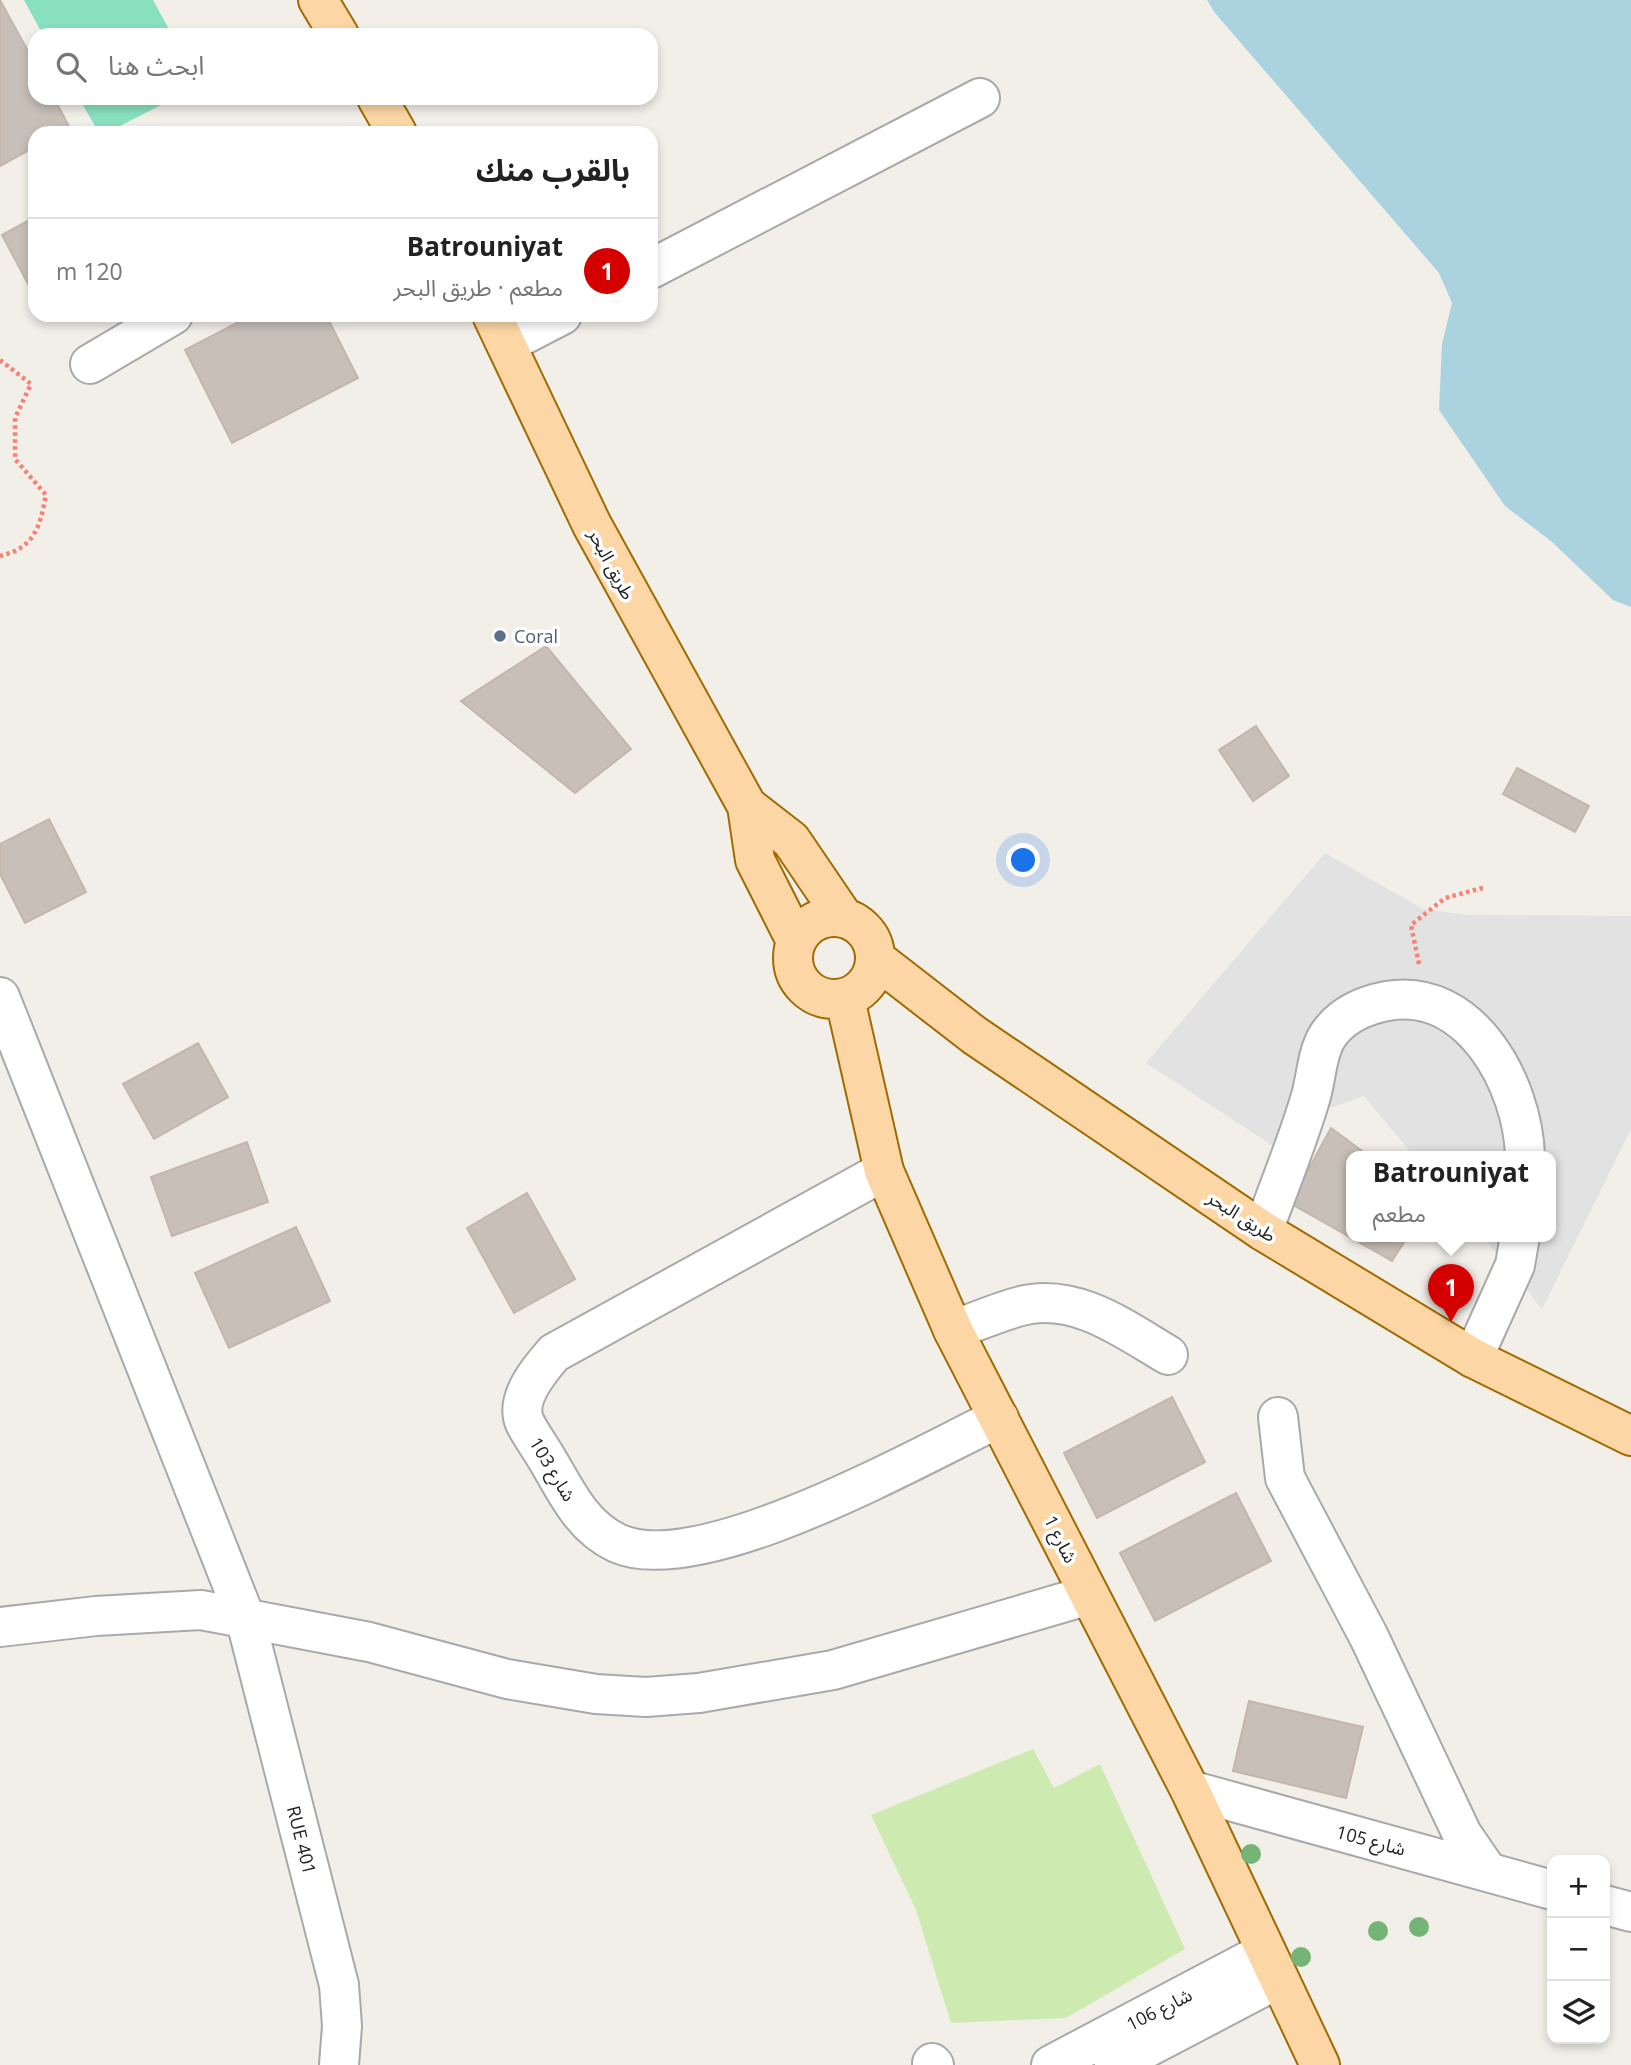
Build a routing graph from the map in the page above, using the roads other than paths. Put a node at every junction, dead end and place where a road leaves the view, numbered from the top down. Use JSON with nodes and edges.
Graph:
{"nodes":[{"id":1,"x":318,"y":0,"type":"edge"},
{"id":2,"x":335,"y":28,"type":"edge"},
{"id":3,"x":980,"y":98,"type":"dead end"},
{"id":4,"x":381,"y":105,"type":"edge"},
{"id":5,"x":393,"y":126,"type":"edge"},
{"id":6,"x":658,"y":265,"type":"edge"},
{"id":7,"x":161,"y":322,"type":"edge"},
{"id":8,"x":533,"y":322,"type":"edge"},
{"id":9,"x":499,"y":330,"type":"edge"},
{"id":10,"x":90,"y":364,"type":"dead end"},
{"id":11,"x":747,"y":806,"type":"junction"},
{"id":12,"x":844,"y":918,"type":"junction"},
{"id":13,"x":796,"y":941,"type":"junction"},
{"id":14,"x":876,"y":959,"type":"junction"},
{"id":15,"x":0,"y":997,"type":"edge"},
{"id":16,"x":845,"y":999,"type":"junction"},
{"id":17,"x":1524,"y":1151,"type":"edge"},
{"id":18,"x":884,"y":1171,"type":"junction"},
{"id":19,"x":1263,"y":1231,"type":"junction"},
{"id":20,"x":1519,"y":1242,"type":"edge"},
{"id":21,"x":953,"y":1330,"type":"junction"},
{"id":22,"x":1168,"y":1355,"type":"dead end"},
{"id":23,"x":1473,"y":1358,"type":"junction"},
{"id":24,"x":1278,"y":1417,"type":"dead end"},
{"id":25,"x":999,"y":1418,"type":"junction"},
{"id":26,"x":1631,"y":1436,"type":"edge"},
{"id":27,"x":1090,"y":1594,"type":"junction"},
{"id":28,"x":245,"y":1617,"type":"junction"},
{"id":29,"x":0,"y":1627,"type":"edge"},
{"id":30,"x":1190,"y":1790,"type":"junction"},
{"id":31,"x":1488,"y":1872,"type":"junction"},
{"id":32,"x":1547,"y":1889,"type":"edge"},
{"id":33,"x":1610,"y":1906,"type":"edge"},
{"id":34,"x":1631,"y":1912,"type":"edge"},
{"id":35,"x":1271,"y":1966,"type":"junction"},
{"id":36,"x":339,"y":2065,"type":"edge"},
{"id":37,"x":1051,"y":2065,"type":"edge"},
{"id":38,"x":1114,"y":2065,"type":"edge"},
{"id":39,"x":1320,"y":2065,"type":"edge"}],
"edges":[{"from":1,"to":2,"type":"main road"},
{"from":3,"to":6,"type":"street"},
{"from":4,"to":5,"type":"main road"},
{"from":7,"to":10,"type":"street"},
{"from":8,"to":9,"type":"street"},
{"from":9,"to":11,"type":"main road","name":"طريق البحر"},
{"from":11,"to":12,"type":"main road","name":"طريق البحر"},
{"from":11,"to":13,"type":"main road","name":"طريق البحر"},
{"from":12,"to":13,"type":"main road"},
{"from":12,"to":14,"type":"main road"},
{"from":13,"to":16,"type":"main road"},
{"from":14,"to":16,"type":"main road"},
{"from":14,"to":19,"type":"main road","name":"طريق البحر"},
{"from":15,"to":28,"type":"street","name":"RUE 401"},
{"from":16,"to":18,"type":"main road","name":"شارع 1"},
{"from":17,"to":19,"type":"street"},
{"from":18,"to":21,"type":"main road","name":"شارع 1"},
{"from":18,"to":25,"type":"street","name":"شارع 103"},
{"from":19,"to":23,"type":"main road","name":"طريق البحر"},
{"from":20,"to":23,"type":"street"},
{"from":21,"to":22,"type":"street"},
{"from":21,"to":25,"type":"main road","name":"شارع 1"},
{"from":23,"to":26,"type":"main road","name":"طريق البحر"},
{"from":24,"to":31,"type":"street"},
{"from":25,"to":27,"type":"main road","name":"شارع 1"},
{"from":27,"to":28,"type":"street"},
{"from":27,"to":30,"type":"main road","name":"شارع 1"},
{"from":28,"to":29,"type":"street"},
{"from":28,"to":36,"type":"street","name":"RUE 401"},
{"from":30,"to":31,"type":"street","name":"شارع 105"},
{"from":30,"to":35,"type":"main road","name":"شارع 1"},
{"from":31,"to":32,"type":"street","name":"شارع 105"},
{"from":33,"to":34,"type":"street"},
{"from":35,"to":37,"type":"street","name":"شارع 106"},
{"from":35,"to":38,"type":"street"},
{"from":35,"to":39,"type":"main road","name":"شارع 1"}]}
